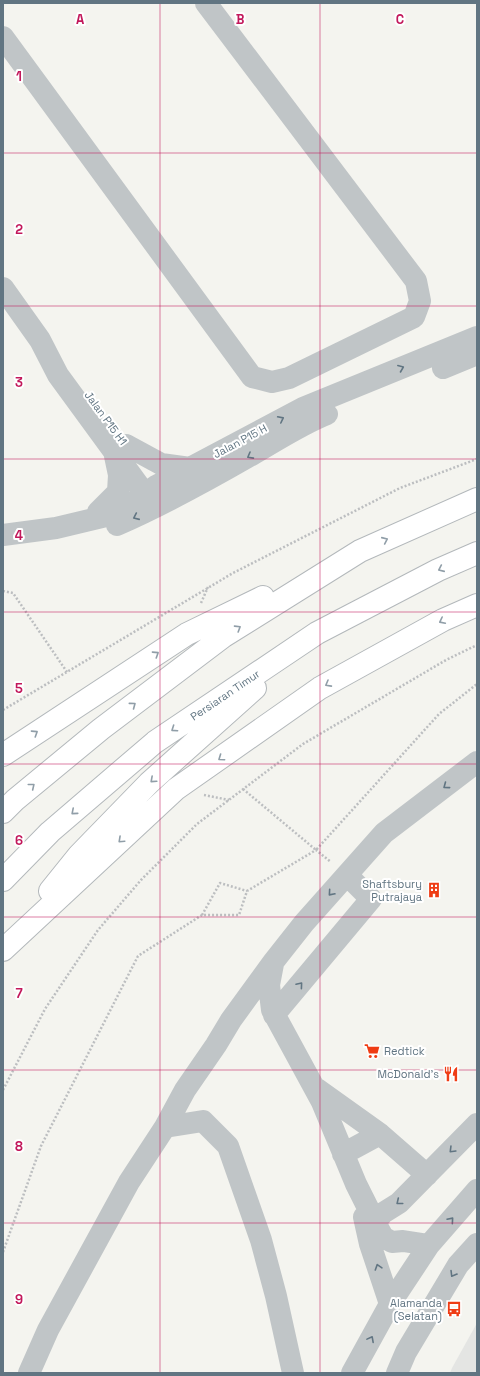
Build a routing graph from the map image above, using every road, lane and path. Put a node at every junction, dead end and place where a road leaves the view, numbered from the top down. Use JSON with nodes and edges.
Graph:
{"nodes":[{"id":1,"x":206,"y":3,"type":"edge"},
{"id":2,"x":3,"y":37,"type":"edge"},
{"id":3,"x":3,"y":288,"type":"edge"},
{"id":4,"x":477,"y":337,"type":"edge"},
{"id":5,"x":477,"y":354,"type":"edge"},
{"id":6,"x":120,"y":449,"type":"junction"},
{"id":7,"x":477,"y":459,"type":"edge"},
{"id":8,"x":190,"y":468,"type":"junction"},
{"id":9,"x":155,"y":497,"type":"junction"},
{"id":10,"x":477,"y":499,"type":"edge"},
{"id":11,"x":90,"y":520,"type":"junction"},
{"id":12,"x":3,"y":535,"type":"edge"},
{"id":13,"x":3,"y":541,"type":"edge"},
{"id":14,"x":360,"y":551,"type":"junction"},
{"id":15,"x":477,"y":553,"type":"edge"},
{"id":16,"x":3,"y":591,"type":"edge"},
{"id":17,"x":477,"y":605,"type":"edge"},
{"id":18,"x":317,"y":633,"type":"junction"},
{"id":19,"x":477,"y":645,"type":"edge"},
{"id":20,"x":67,"y":672,"type":"junction"},
{"id":21,"x":477,"y":684,"type":"edge"},
{"id":22,"x":3,"y":710,"type":"edge"},
{"id":23,"x":3,"y":755,"type":"edge"},
{"id":24,"x":477,"y":762,"type":"edge"},
{"id":25,"x":244,"y":789,"type":"junction"},
{"id":26,"x":3,"y":812,"type":"edge"},
{"id":27,"x":316,"y":850,"type":"junction"},
{"id":28,"x":346,"y":875,"type":"junction"},
{"id":29,"x":3,"y":880,"type":"edge"},
{"id":30,"x":247,"y":891,"type":"junction"},
{"id":31,"x":202,"y":915,"type":"junction"},
{"id":32,"x":3,"y":950,"type":"edge"},
{"id":33,"x":274,"y":961,"type":"junction"},
{"id":34,"x":273,"y":1012,"type":"junction"},
{"id":35,"x":231,"y":1020,"type":"junction"},
{"id":36,"x":314,"y":1087,"type":"junction"},
{"id":37,"x":3,"y":1090,"type":"edge"},
{"id":38,"x":477,"y":1124,"type":"edge"},
{"id":39,"x":166,"y":1127,"type":"junction"},
{"id":40,"x":380,"y":1134,"type":"junction"},
{"id":41,"x":343,"y":1154,"type":"junction"},
{"id":42,"x":427,"y":1175,"type":"junction"},
{"id":43,"x":356,"y":1184,"type":"junction"},
{"id":44,"x":477,"y":1190,"type":"edge"},
{"id":45,"x":377,"y":1226,"type":"junction"},
{"id":46,"x":477,"y":1244,"type":"edge"},
{"id":47,"x":429,"y":1245,"type":"junction"},
{"id":48,"x":3,"y":1252,"type":"edge"},
{"id":49,"x":390,"y":1304,"type":"junction"},
{"id":50,"x":288,"y":1351,"type":"junction"},
{"id":51,"x":28,"y":1370,"type":"edge"},
{"id":52,"x":281,"y":1373,"type":"edge"},
{"id":53,"x":292,"y":1373,"type":"edge"},
{"id":54,"x":352,"y":1373,"type":"edge"},
{"id":55,"x":397,"y":1373,"type":"edge"}],
"edges":[{"from":1,"to":2,"type":"street"},
{"from":3,"to":6,"type":"street","name":"Jalan P15 H1"},
{"from":8,"to":4,"type":"street","name":"Jalan P15 H","one_way":true},
{"from":5,"to":9,"type":"street","name":"Jalan P15 H","one_way":true},
{"from":6,"to":8,"type":"street"},
{"from":6,"to":9,"type":"street","name":"Jalan P15 H1"},
{"from":6,"to":11,"type":"street"},
{"from":7,"to":20,"type":"path"},
{"from":8,"to":9,"type":"street","name":"Jalan P15 H"},
{"from":9,"to":11,"type":"street","name":"Jalan P15 H"},
{"from":9,"to":13,"type":"street","name":"Jalan P15 H","one_way":true},
{"from":14,"to":10,"type":"main road","one_way":true},
{"from":11,"to":12,"type":"street","name":"Jalan P15 H"},
{"from":23,"to":14,"type":"main road","one_way":true},
{"from":26,"to":14,"type":"main road","one_way":true},
{"from":15,"to":18,"type":"main road","name":"Persiaran Timur","one_way":true},
{"from":16,"to":20,"type":"path"},
{"from":17,"to":32,"type":"main road","one_way":true},
{"from":18,"to":29,"type":"main road","name":"Persiaran Timur","one_way":true},
{"from":18,"to":32,"type":"main road","one_way":true},
{"from":19,"to":25,"type":"path"},
{"from":20,"to":22,"type":"path"},
{"from":21,"to":27,"type":"path"},
{"from":24,"to":28,"type":"street","one_way":true},
{"from":25,"to":27,"type":"path"},
{"from":25,"to":37,"type":"path"},
{"from":27,"to":28,"type":"path"},
{"from":27,"to":30,"type":"path"},
{"from":28,"to":33,"type":"street","one_way":true},
{"from":34,"to":28,"type":"street","one_way":true},
{"from":30,"to":31,"type":"path"},
{"from":30,"to":31,"type":"path"},
{"from":31,"to":48,"type":"path"},
{"from":33,"to":34,"type":"street"},
{"from":33,"to":35,"type":"street"},
{"from":34,"to":35,"type":"street"},
{"from":34,"to":36,"type":"street"},
{"from":35,"to":39,"type":"street"},
{"from":36,"to":40,"type":"street"},
{"from":36,"to":41,"type":"street"},
{"from":38,"to":42,"type":"street","one_way":true},
{"from":39,"to":50,"type":"street"},
{"from":39,"to":51,"type":"street"},
{"from":40,"to":41,"type":"street"},
{"from":40,"to":42,"type":"street"},
{"from":41,"to":43,"type":"street"},
{"from":42,"to":45,"type":"street","one_way":true},
{"from":43,"to":45,"type":"street"},
{"from":49,"to":43,"type":"street","one_way":true},
{"from":47,"to":44,"type":"street","one_way":true},
{"from":45,"to":47,"type":"street"},
{"from":46,"to":55,"type":"street","one_way":true},
{"from":47,"to":49,"type":"street"},
{"from":54,"to":49,"type":"street","one_way":true},
{"from":50,"to":52,"type":"street"},
{"from":50,"to":53,"type":"street"}]}
